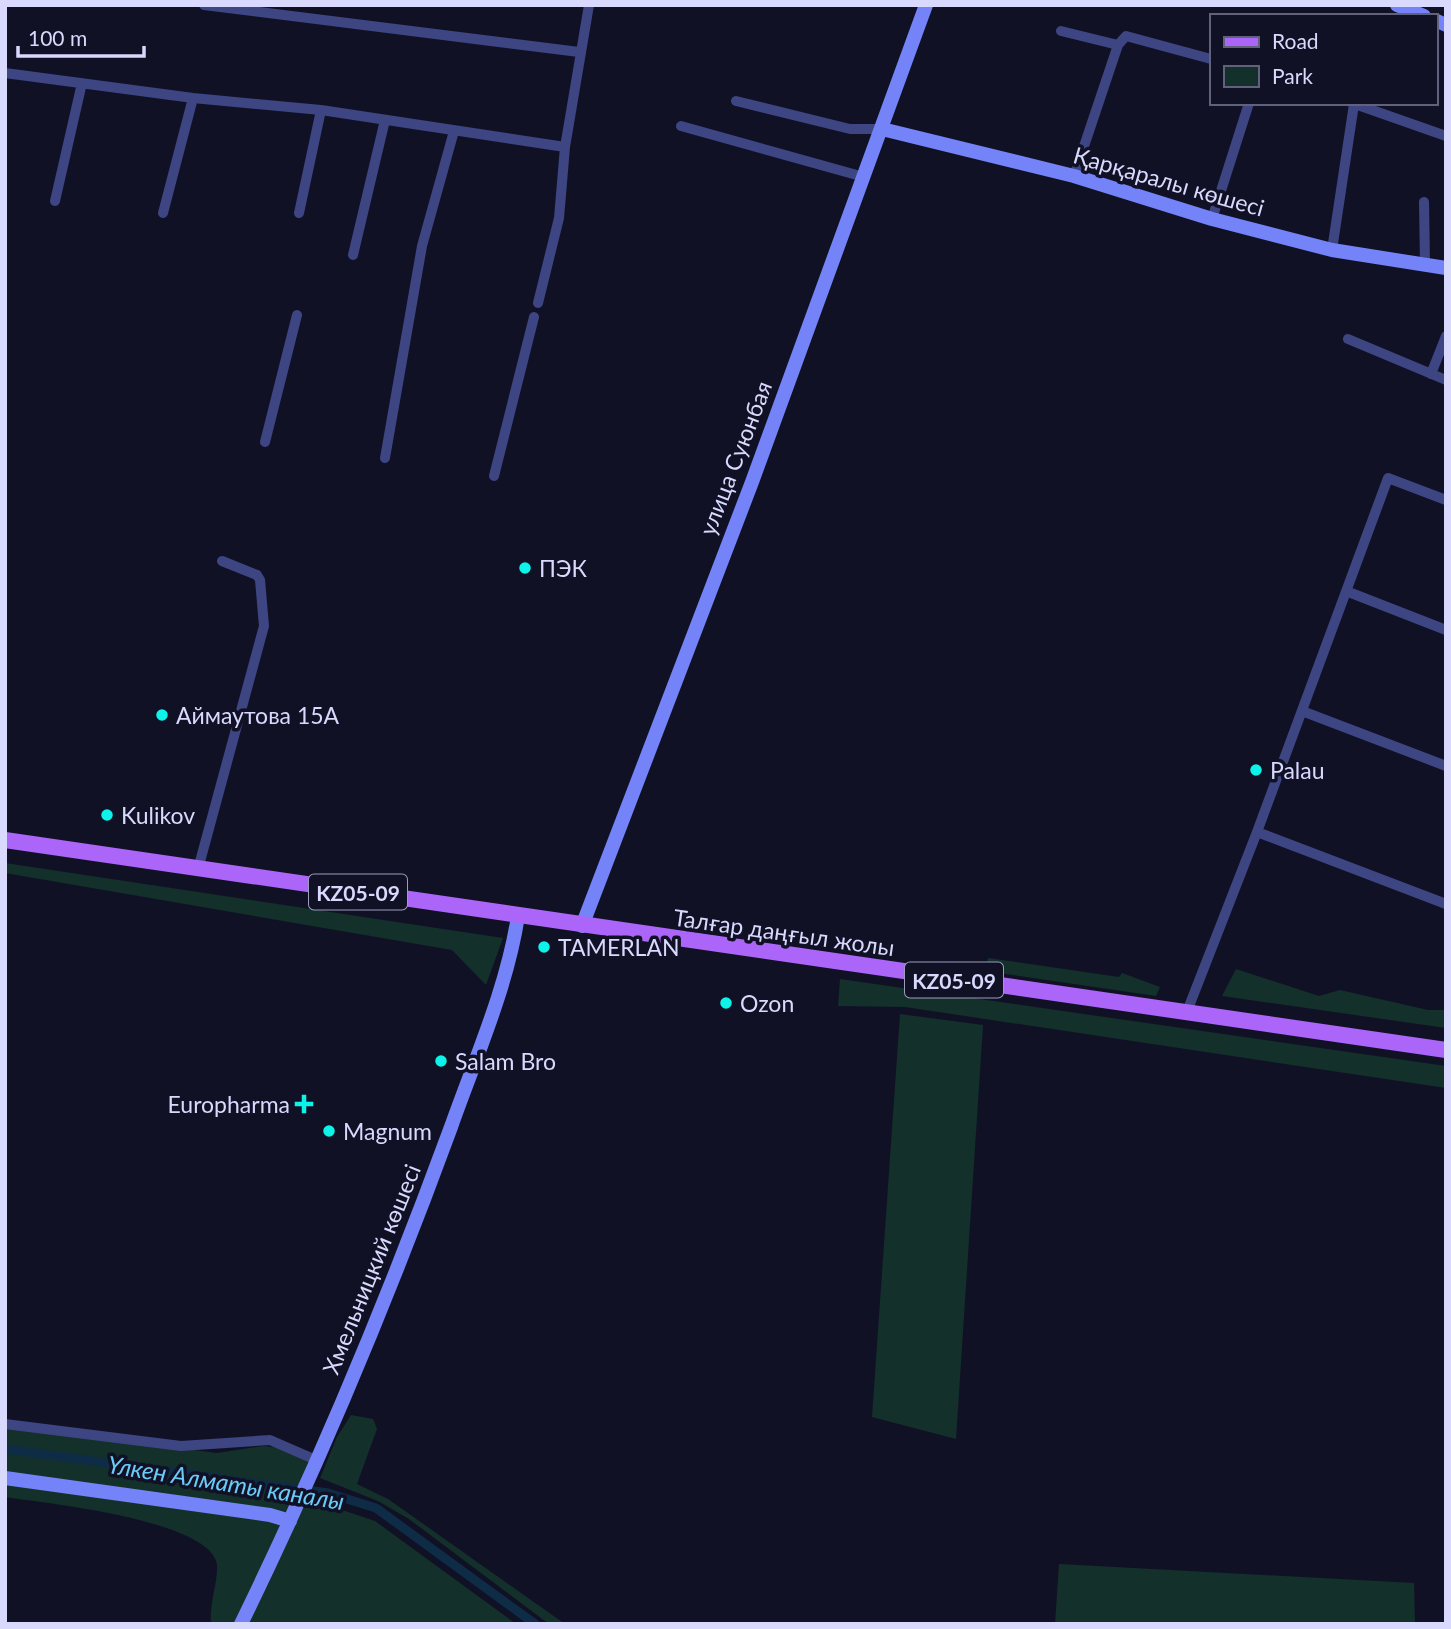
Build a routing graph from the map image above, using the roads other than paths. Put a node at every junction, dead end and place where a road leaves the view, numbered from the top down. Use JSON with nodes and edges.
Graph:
{"nodes":[{"id":1,"x":204,"y":5,"type":"edge"},
{"id":2,"x":589,"y":5,"type":"edge"},
{"id":3,"x":926,"y":5,"type":"edge"},
{"id":4,"x":1397,"y":5,"type":"edge"},
{"id":5,"x":1419,"y":14,"type":"edge"},
{"id":6,"x":1061,"y":31,"type":"dead end"},
{"id":7,"x":1118,"y":45,"type":"junction"},
{"id":8,"x":579,"y":52,"type":"junction"},
{"id":9,"x":1210,"y":59,"type":"edge"},
{"id":10,"x":5,"y":73,"type":"edge"},
{"id":11,"x":82,"y":83,"type":"junction"},
{"id":12,"x":193,"y":98,"type":"junction"},
{"id":13,"x":736,"y":101,"type":"dead end"},
{"id":14,"x":1248,"y":105,"type":"edge"},
{"id":15,"x":1353,"y":105,"type":"edge"},
{"id":16,"x":1356,"y":105,"type":"edge"},
{"id":17,"x":321,"y":110,"type":"junction"},
{"id":18,"x":385,"y":120,"type":"junction"},
{"id":19,"x":681,"y":126,"type":"dead end"},
{"id":20,"x":882,"y":129,"type":"junction"},
{"id":21,"x":454,"y":131,"type":"junction"},
{"id":22,"x":1446,"y":136,"type":"edge"},
{"id":23,"x":565,"y":147,"type":"junction"},
{"id":24,"x":1074,"y":176,"type":"junction"},
{"id":25,"x":864,"y":177,"type":"junction"},
{"id":26,"x":55,"y":201,"type":"dead end"},
{"id":27,"x":1424,"y":202,"type":"dead end"},
{"id":28,"x":163,"y":213,"type":"dead end"},
{"id":29,"x":299,"y":213,"type":"dead end"},
{"id":30,"x":1212,"y":219,"type":"junction"},
{"id":31,"x":1332,"y":250,"type":"junction"},
{"id":32,"x":353,"y":255,"type":"dead end"},
{"id":33,"x":1425,"y":265,"type":"junction"},
{"id":34,"x":1446,"y":268,"type":"edge"},
{"id":35,"x":538,"y":303,"type":"dead end"},
{"id":36,"x":297,"y":316,"type":"dead end"},
{"id":37,"x":534,"y":317,"type":"dead end"},
{"id":38,"x":1446,"y":336,"type":"edge"},
{"id":39,"x":1348,"y":340,"type":"dead end"},
{"id":40,"x":1431,"y":374,"type":"junction"},
{"id":41,"x":1446,"y":380,"type":"edge"},
{"id":42,"x":265,"y":442,"type":"dead end"},
{"id":43,"x":385,"y":458,"type":"dead end"},
{"id":44,"x":494,"y":475,"type":"dead end"},
{"id":45,"x":1446,"y":500,"type":"edge"},
{"id":46,"x":222,"y":561,"type":"dead end"},
{"id":47,"x":1346,"y":592,"type":"junction"},
{"id":48,"x":1446,"y":630,"type":"edge"},
{"id":49,"x":1302,"y":711,"type":"junction"},
{"id":50,"x":1446,"y":766,"type":"edge"},
{"id":51,"x":1257,"y":832,"type":"junction"},
{"id":52,"x":5,"y":840,"type":"edge"},
{"id":53,"x":198,"y":869,"type":"junction"},
{"id":54,"x":1446,"y":904,"type":"edge"},
{"id":55,"x":518,"y":916,"type":"junction"},
{"id":56,"x":582,"y":926,"type":"junction"},
{"id":57,"x":1186,"y":1014,"type":"junction"},
{"id":58,"x":1446,"y":1050,"type":"edge"},
{"id":59,"x":5,"y":1424,"type":"edge"},
{"id":60,"x":316,"y":1460,"type":"junction"},
{"id":61,"x":5,"y":1478,"type":"edge"},
{"id":62,"x":290,"y":1521,"type":"junction"},
{"id":63,"x":241,"y":1624,"type":"edge"}],
"edges":[{"from":1,"to":8,"type":"street"},
{"from":2,"to":8,"type":"street"},
{"from":3,"to":20,"type":"street","name":"улица Суюнбая"},
{"from":4,"to":5,"type":"street"},
{"from":6,"to":7,"type":"street"},
{"from":7,"to":9,"type":"street"},
{"from":7,"to":24,"type":"street"},
{"from":8,"to":23,"type":"street"},
{"from":10,"to":11,"type":"street"},
{"from":11,"to":12,"type":"street"},
{"from":11,"to":26,"type":"street"},
{"from":12,"to":17,"type":"street"},
{"from":12,"to":28,"type":"street"},
{"from":13,"to":20,"type":"street"},
{"from":14,"to":30,"type":"street"},
{"from":15,"to":31,"type":"street"},
{"from":16,"to":22,"type":"street"},
{"from":17,"to":18,"type":"street"},
{"from":17,"to":29,"type":"street"},
{"from":18,"to":21,"type":"street"},
{"from":18,"to":32,"type":"street"},
{"from":19,"to":25,"type":"street"},
{"from":20,"to":24,"type":"street","name":"Қарқаралы көшесі"},
{"from":20,"to":25,"type":"street","name":"улица Суюнбая"},
{"from":21,"to":23,"type":"street"},
{"from":21,"to":43,"type":"street"},
{"from":23,"to":35,"type":"street"},
{"from":24,"to":30,"type":"street","name":"Қарқаралы көшесі"},
{"from":25,"to":56,"type":"street","name":"улица Суюнбая"},
{"from":27,"to":33,"type":"street"},
{"from":30,"to":31,"type":"street","name":"Қарқаралы көшесі"},
{"from":31,"to":33,"type":"street","name":"Қарқаралы көшесі"},
{"from":33,"to":34,"type":"street","name":"Қарқаралы көшесі"},
{"from":36,"to":42,"type":"street"},
{"from":37,"to":44,"type":"street"},
{"from":38,"to":40,"type":"street"},
{"from":39,"to":40,"type":"street"},
{"from":40,"to":41,"type":"street"},
{"from":45,"to":47,"type":"street"},
{"from":46,"to":53,"type":"street"},
{"from":47,"to":48,"type":"street"},
{"from":47,"to":49,"type":"street"},
{"from":49,"to":50,"type":"street"},
{"from":49,"to":51,"type":"street"},
{"from":51,"to":54,"type":"street"},
{"from":51,"to":57,"type":"street"},
{"from":52,"to":53,"type":"main road","number":"KZ05-09"},
{"from":53,"to":55,"type":"main road","name":"Талғар даңғыл жолы","number":"KZ05-09"},
{"from":55,"to":56,"type":"main road","name":"Талғар даңғыл жолы","number":"KZ05-09"},
{"from":55,"to":60,"type":"street","name":"Хмельницкий көшесі"},
{"from":56,"to":57,"type":"main road","name":"Талғар даңғыл жолы","number":"KZ05-09"},
{"from":57,"to":58,"type":"main road","name":"Талғар даңғыл жолы","number":"KZ05-09"},
{"from":59,"to":60,"type":"street"},
{"from":60,"to":62,"type":"street","name":"Хмельницкий көшесі"},
{"from":61,"to":62,"type":"street"},
{"from":62,"to":63,"type":"street"}]}
